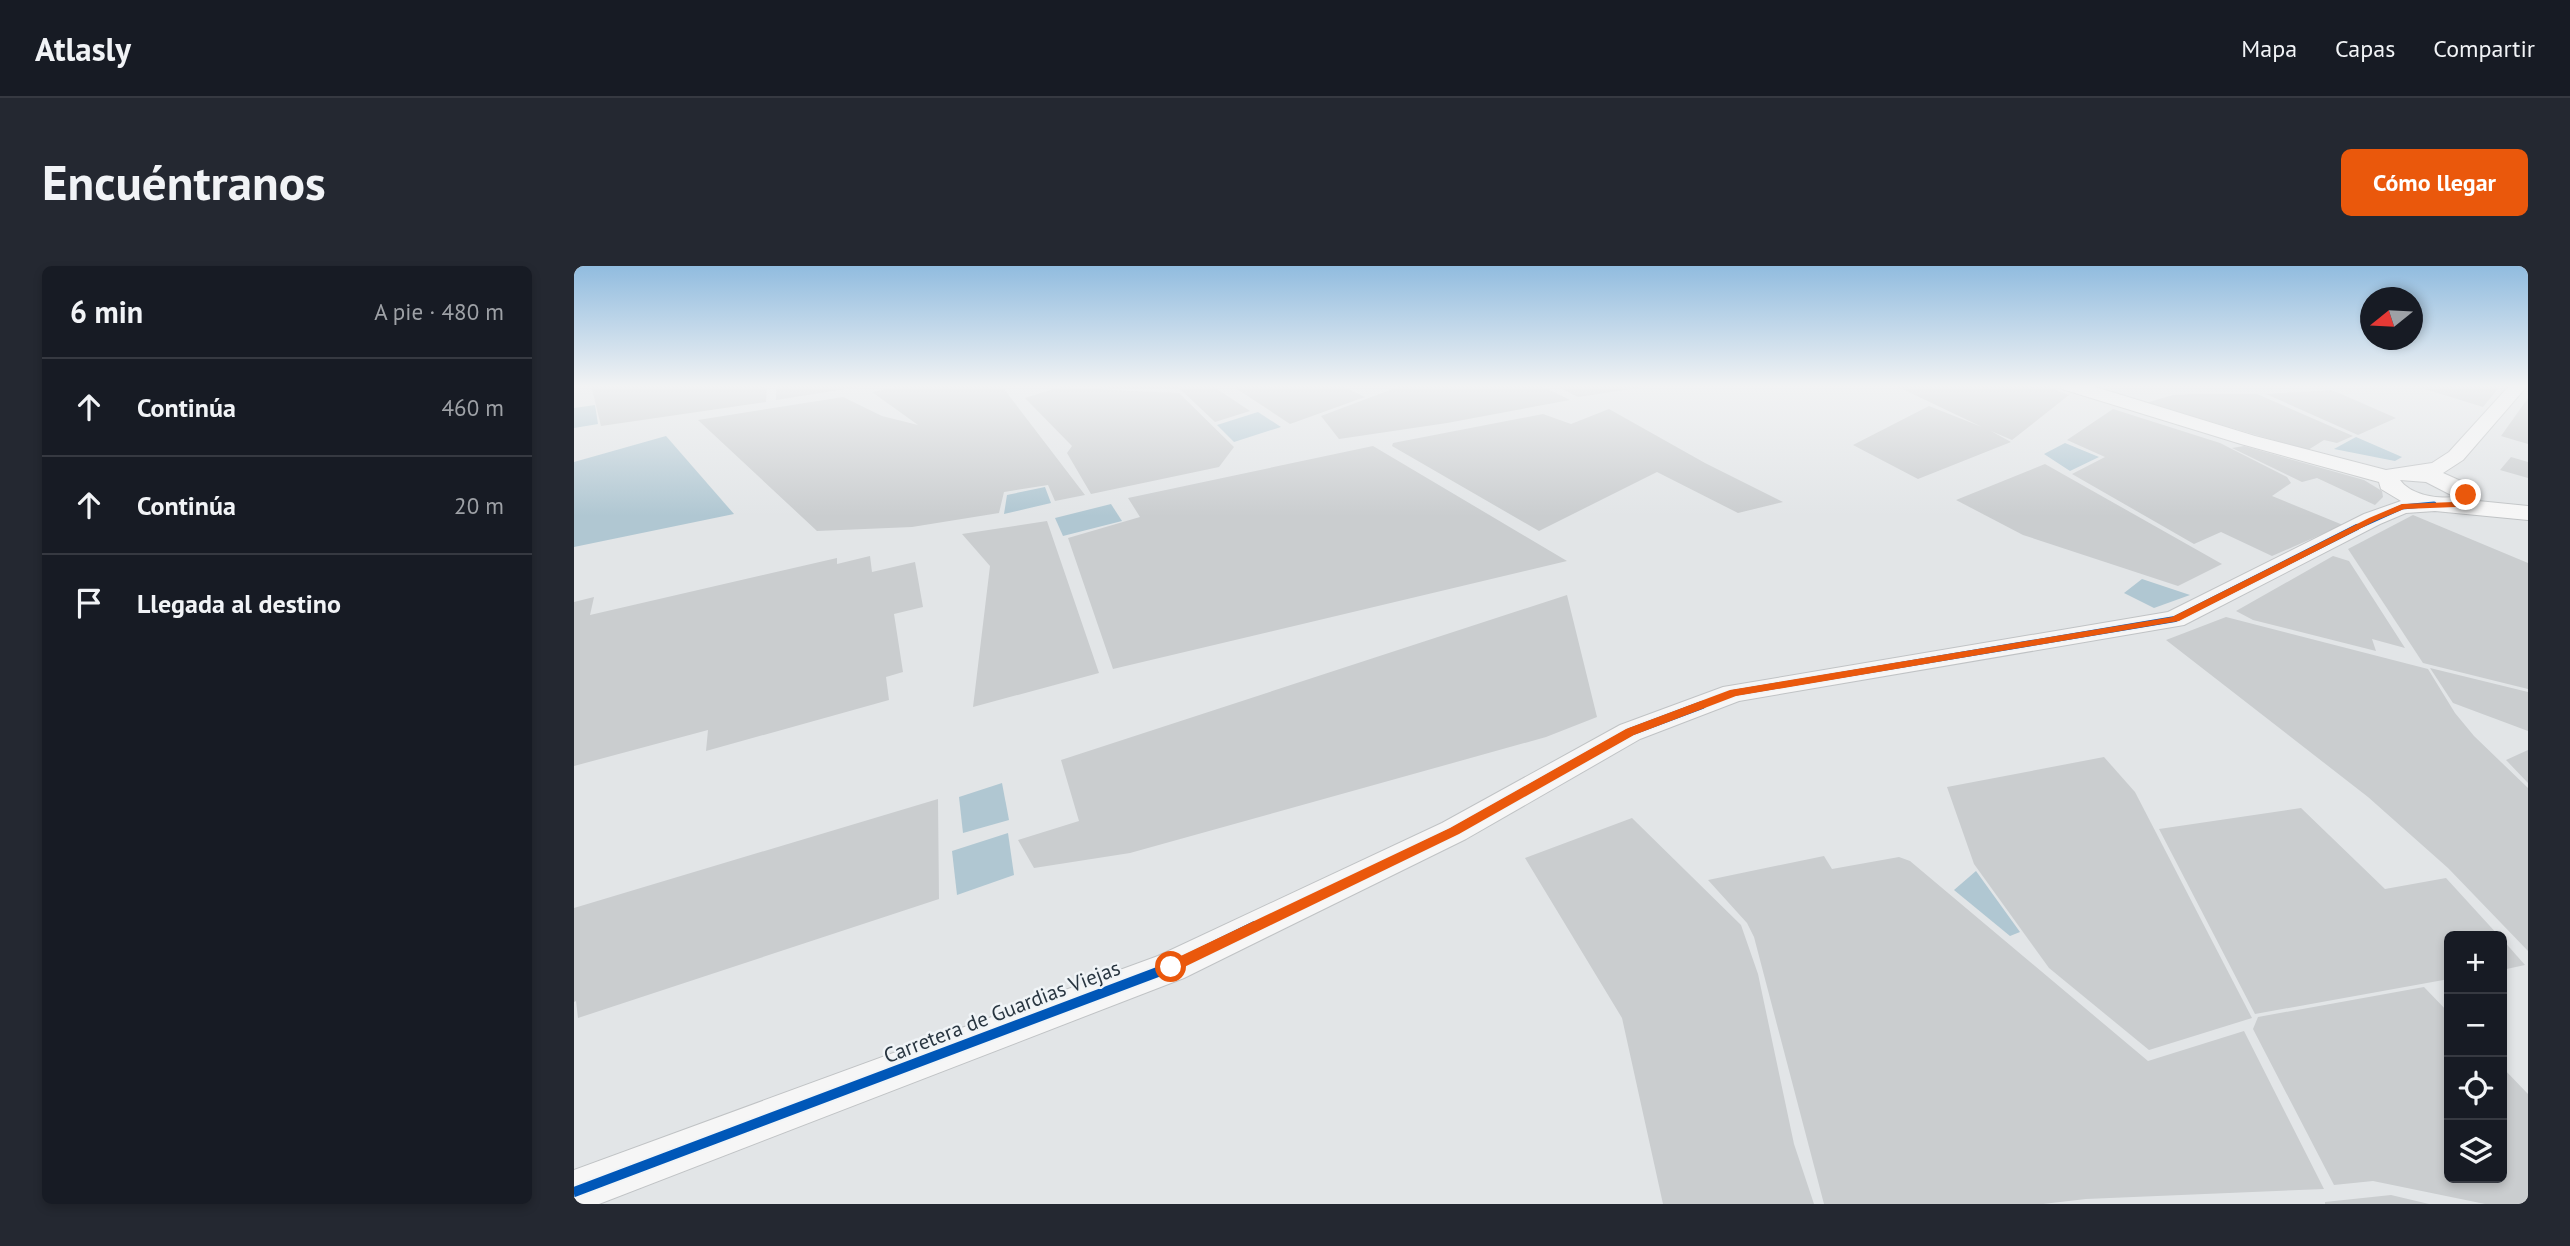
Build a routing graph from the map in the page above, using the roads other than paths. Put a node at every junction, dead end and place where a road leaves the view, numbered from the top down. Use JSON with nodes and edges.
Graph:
{"nodes":[{"id":1,"x":2211,"y":429,"type":"edge"},
{"id":2,"x":2481,"y":429,"type":"edge"},
{"id":3,"x":2456,"y":456,"type":"junction"},
{"id":4,"x":2414,"y":472,"type":"junction"},
{"id":5,"x":2389,"y":481,"type":"junction"},
{"id":6,"x":2452,"y":496,"type":"junction"},
{"id":7,"x":2528,"y":512,"type":"edge"},
{"id":8,"x":2372,"y":519,"type":"junction"},
{"id":9,"x":581,"y":1190,"type":"edge"}],
"edges":[{"from":1,"to":5,"type":"street"},
{"from":2,"to":3,"type":"street"},
{"from":3,"to":4,"type":"street"},
{"from":3,"to":6,"type":"street"},
{"from":4,"to":5,"type":"street"},
{"from":4,"to":6,"type":"street"},
{"from":5,"to":6,"type":"street"},
{"from":5,"to":8,"type":"street","name":"Carretera de Guardias Viejas"},
{"from":6,"to":7,"type":"street"},
{"from":6,"to":8,"type":"street","name":"Carretera de Guardias Viejas"},
{"from":8,"to":9,"type":"street","name":"Carretera de Guardias Viejas"}]}
